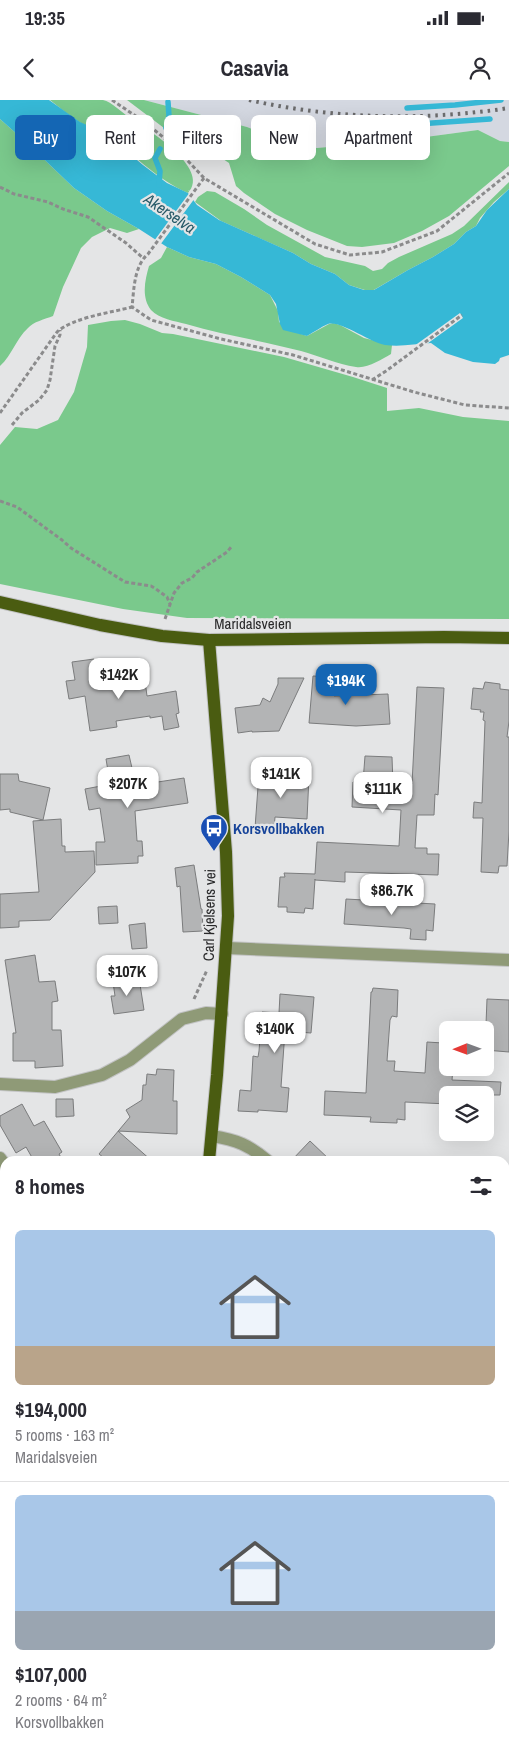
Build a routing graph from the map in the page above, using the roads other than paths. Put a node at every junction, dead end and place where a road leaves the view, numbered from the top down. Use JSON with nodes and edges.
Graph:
{"nodes":[{"id":1,"x":0,"y":602,"type":"edge"},
{"id":2,"x":509,"y":638,"type":"edge"},
{"id":3,"x":209,"y":640,"type":"junction"},
{"id":4,"x":227,"y":948,"type":"junction"},
{"id":5,"x":509,"y":960,"type":"edge"},
{"id":6,"x":222,"y":1014,"type":"junction"},
{"id":7,"x":0,"y":1084,"type":"edge"},
{"id":8,"x":212,"y":1136,"type":"junction"},
{"id":9,"x":210,"y":1156,"type":"edge"},
{"id":10,"x":261,"y":1156,"type":"edge"}],
"edges":[{"from":1,"to":3,"type":"main road","name":"Maridalsveien"},
{"from":2,"to":3,"type":"main road","name":"Maridalsveien"},
{"from":3,"to":4,"type":"main road","name":"Carl Kjelsens vei"},
{"from":4,"to":5,"type":"street"},
{"from":4,"to":6,"type":"main road","name":"Carl Kjelsens vei"},
{"from":6,"to":7,"type":"street"},
{"from":6,"to":8,"type":"main road","name":"Carl Kjelsens vei"},
{"from":8,"to":9,"type":"main road","name":"Carl Kjelsens vei"},
{"from":8,"to":10,"type":"street"}]}
